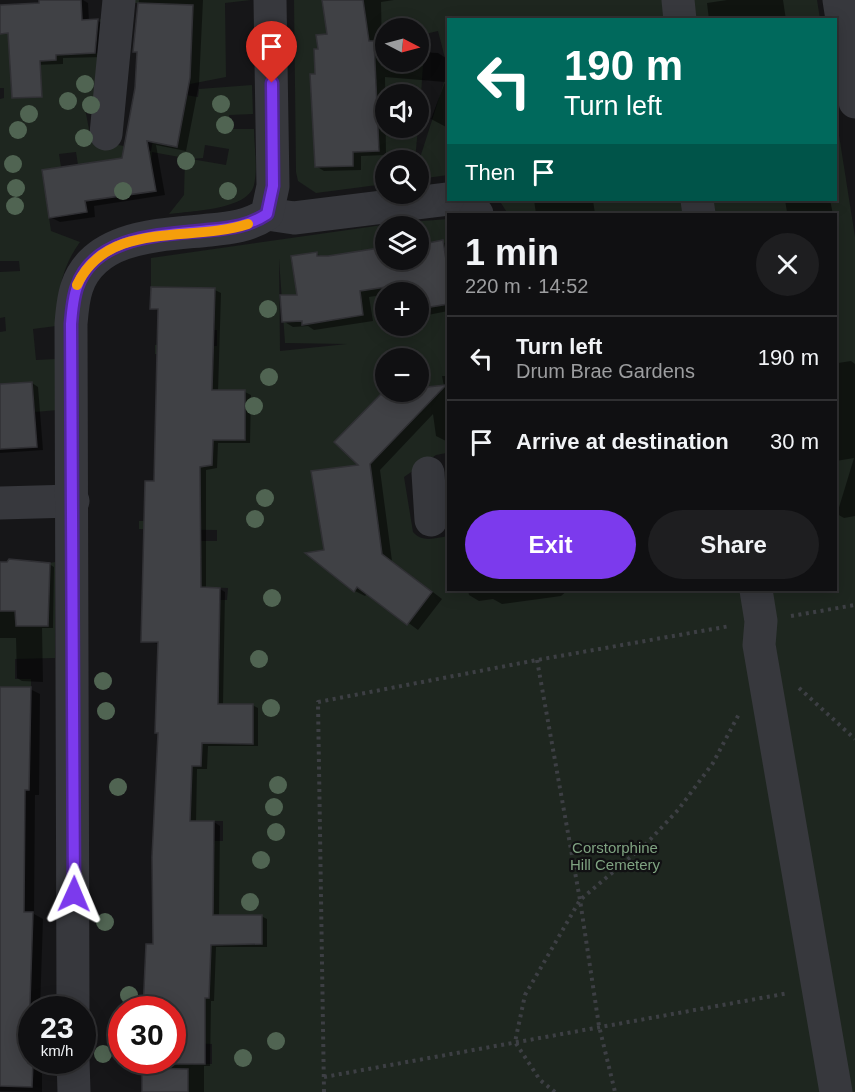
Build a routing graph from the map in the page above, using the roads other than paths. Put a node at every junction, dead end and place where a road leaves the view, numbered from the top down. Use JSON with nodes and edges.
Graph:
{"nodes":[{"id":1,"x":119,"y":0,"type":"edge"},
{"id":2,"x":270,"y":0,"type":"edge"},
{"id":3,"x":678,"y":0,"type":"edge"},
{"id":4,"x":839,"y":0,"type":"edge"},
{"id":5,"x":680,"y":18,"type":"edge"},
{"id":6,"x":855,"y":101,"type":"edge"},
{"id":7,"x":106,"y":134,"type":"dead end"},
{"id":8,"x":447,"y":200,"type":"edge"},
{"id":9,"x":462,"y":201,"type":"edge"},
{"id":10,"x":476,"y":213,"type":"edge"},
{"id":11,"x":262,"y":217,"type":"junction"},
{"id":12,"x":73,"y":501,"type":"junction"},
{"id":13,"x":0,"y":503,"type":"edge"},
{"id":14,"x":758,"y":605,"type":"edge"},
{"id":15,"x":73,"y":996,"type":"edge"},
{"id":16,"x":73,"y":1074,"type":"edge"},
{"id":17,"x":74,"y":1092,"type":"edge"},
{"id":18,"x":836,"y":1092,"type":"edge"}],
"edges":[{"from":1,"to":7,"type":"street"},
{"from":2,"to":11,"type":"street"},
{"from":3,"to":5,"type":"street"},
{"from":4,"to":6,"type":"street"},
{"from":8,"to":11,"type":"street"},
{"from":9,"to":10,"type":"street"},
{"from":11,"to":12,"type":"street"},
{"from":12,"to":13,"type":"street"},
{"from":12,"to":15,"type":"street"},
{"from":14,"to":18,"type":"street"},
{"from":16,"to":17,"type":"street"}]}
